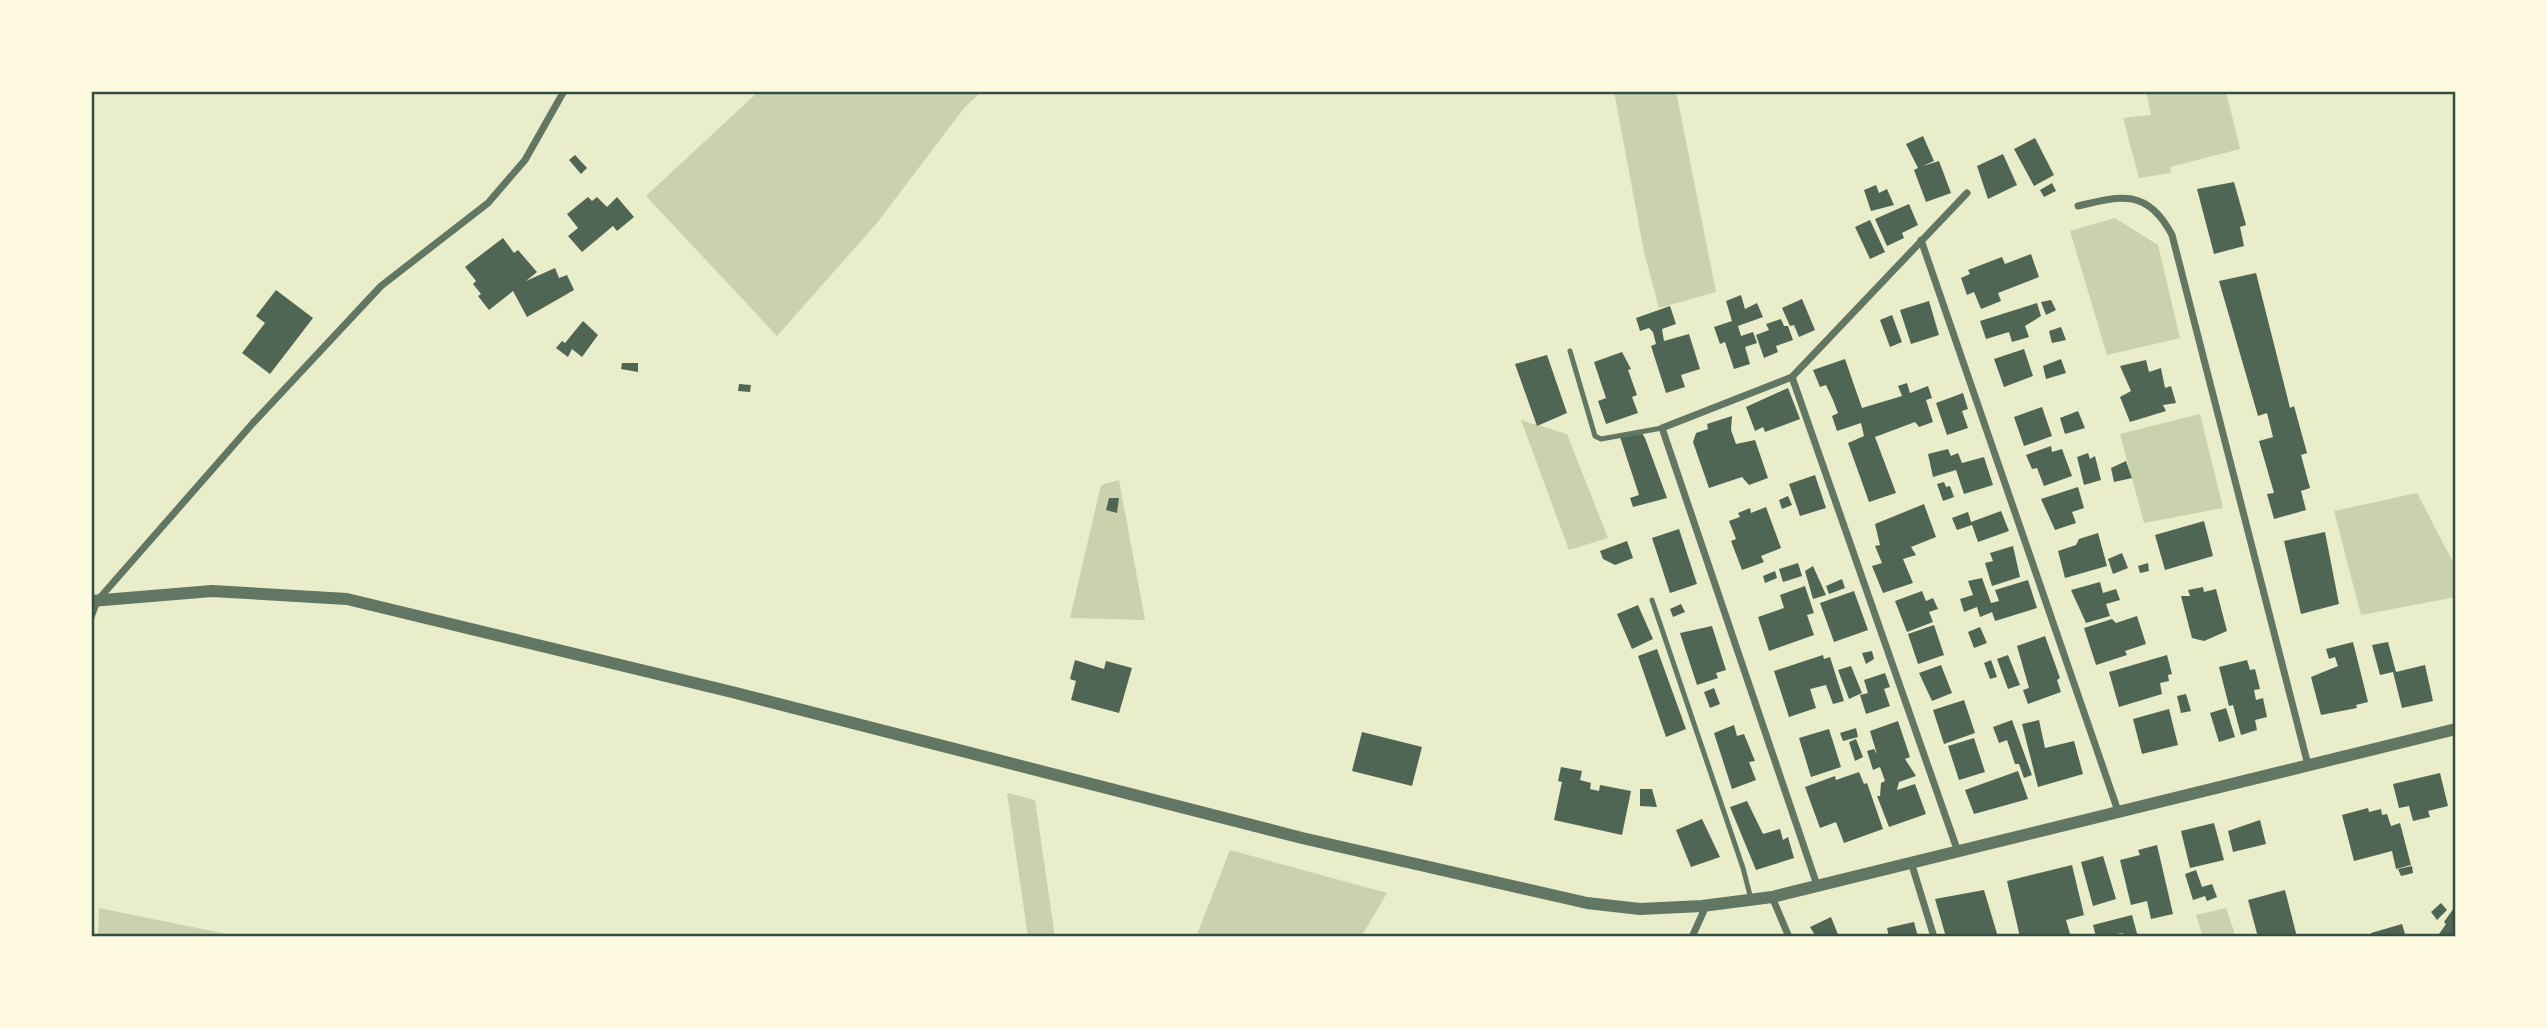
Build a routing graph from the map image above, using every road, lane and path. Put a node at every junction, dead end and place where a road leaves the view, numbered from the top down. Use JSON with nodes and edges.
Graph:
{"nodes":[{"id":1,"x":564,"y":91,"type":"edge"},
{"id":2,"x":1967,"y":193,"type":"dead end"},
{"id":3,"x":2078,"y":205,"type":"dead end"},
{"id":4,"x":1921,"y":240,"type":"junction"},
{"id":5,"x":1570,"y":351,"type":"dead end"},
{"id":6,"x":1791,"y":377,"type":"junction"},
{"id":7,"x":1662,"y":428,"type":"junction"},
{"id":8,"x":1652,"y":600,"type":"dead end"},
{"id":9,"x":94,"y":601,"type":"edge"},
{"id":10,"x":91,"y":617,"type":"edge"},
{"id":11,"x":2456,"y":729,"type":"edge"},
{"id":12,"x":2308,"y":765,"type":"junction"},
{"id":13,"x":2118,"y":811,"type":"junction"},
{"id":14,"x":1958,"y":852,"type":"junction"},
{"id":15,"x":1911,"y":862,"type":"junction"},
{"id":16,"x":1817,"y":885,"type":"junction"},
{"id":17,"x":1772,"y":897,"type":"junction"},
{"id":18,"x":1751,"y":900,"type":"junction"},
{"id":19,"x":1706,"y":906,"type":"junction"},
{"id":20,"x":1692,"y":937,"type":"edge"},
{"id":21,"x":1789,"y":937,"type":"edge"},
{"id":22,"x":1934,"y":937,"type":"edge"}],
"edges":[{"from":1,"to":9,"type":"street"},
{"from":2,"to":4,"type":"street"},
{"from":3,"to":12,"type":"street"},
{"from":4,"to":6,"type":"street"},
{"from":4,"to":13,"type":"street"},
{"from":5,"to":7,"type":"lane"},
{"from":6,"to":7,"type":"street"},
{"from":6,"to":14,"type":"street"},
{"from":7,"to":16,"type":"street"},
{"from":8,"to":18,"type":"lane"},
{"from":9,"to":10,"type":"street"},
{"from":9,"to":19,"type":"street"},
{"from":11,"to":12,"type":"street"},
{"from":12,"to":13,"type":"street"},
{"from":13,"to":14,"type":"street"},
{"from":14,"to":15,"type":"street"},
{"from":15,"to":16,"type":"street"},
{"from":15,"to":22,"type":"street"},
{"from":16,"to":17,"type":"street"},
{"from":17,"to":18,"type":"street"},
{"from":17,"to":21,"type":"street"},
{"from":18,"to":19,"type":"street"},
{"from":19,"to":20,"type":"street"}]}
